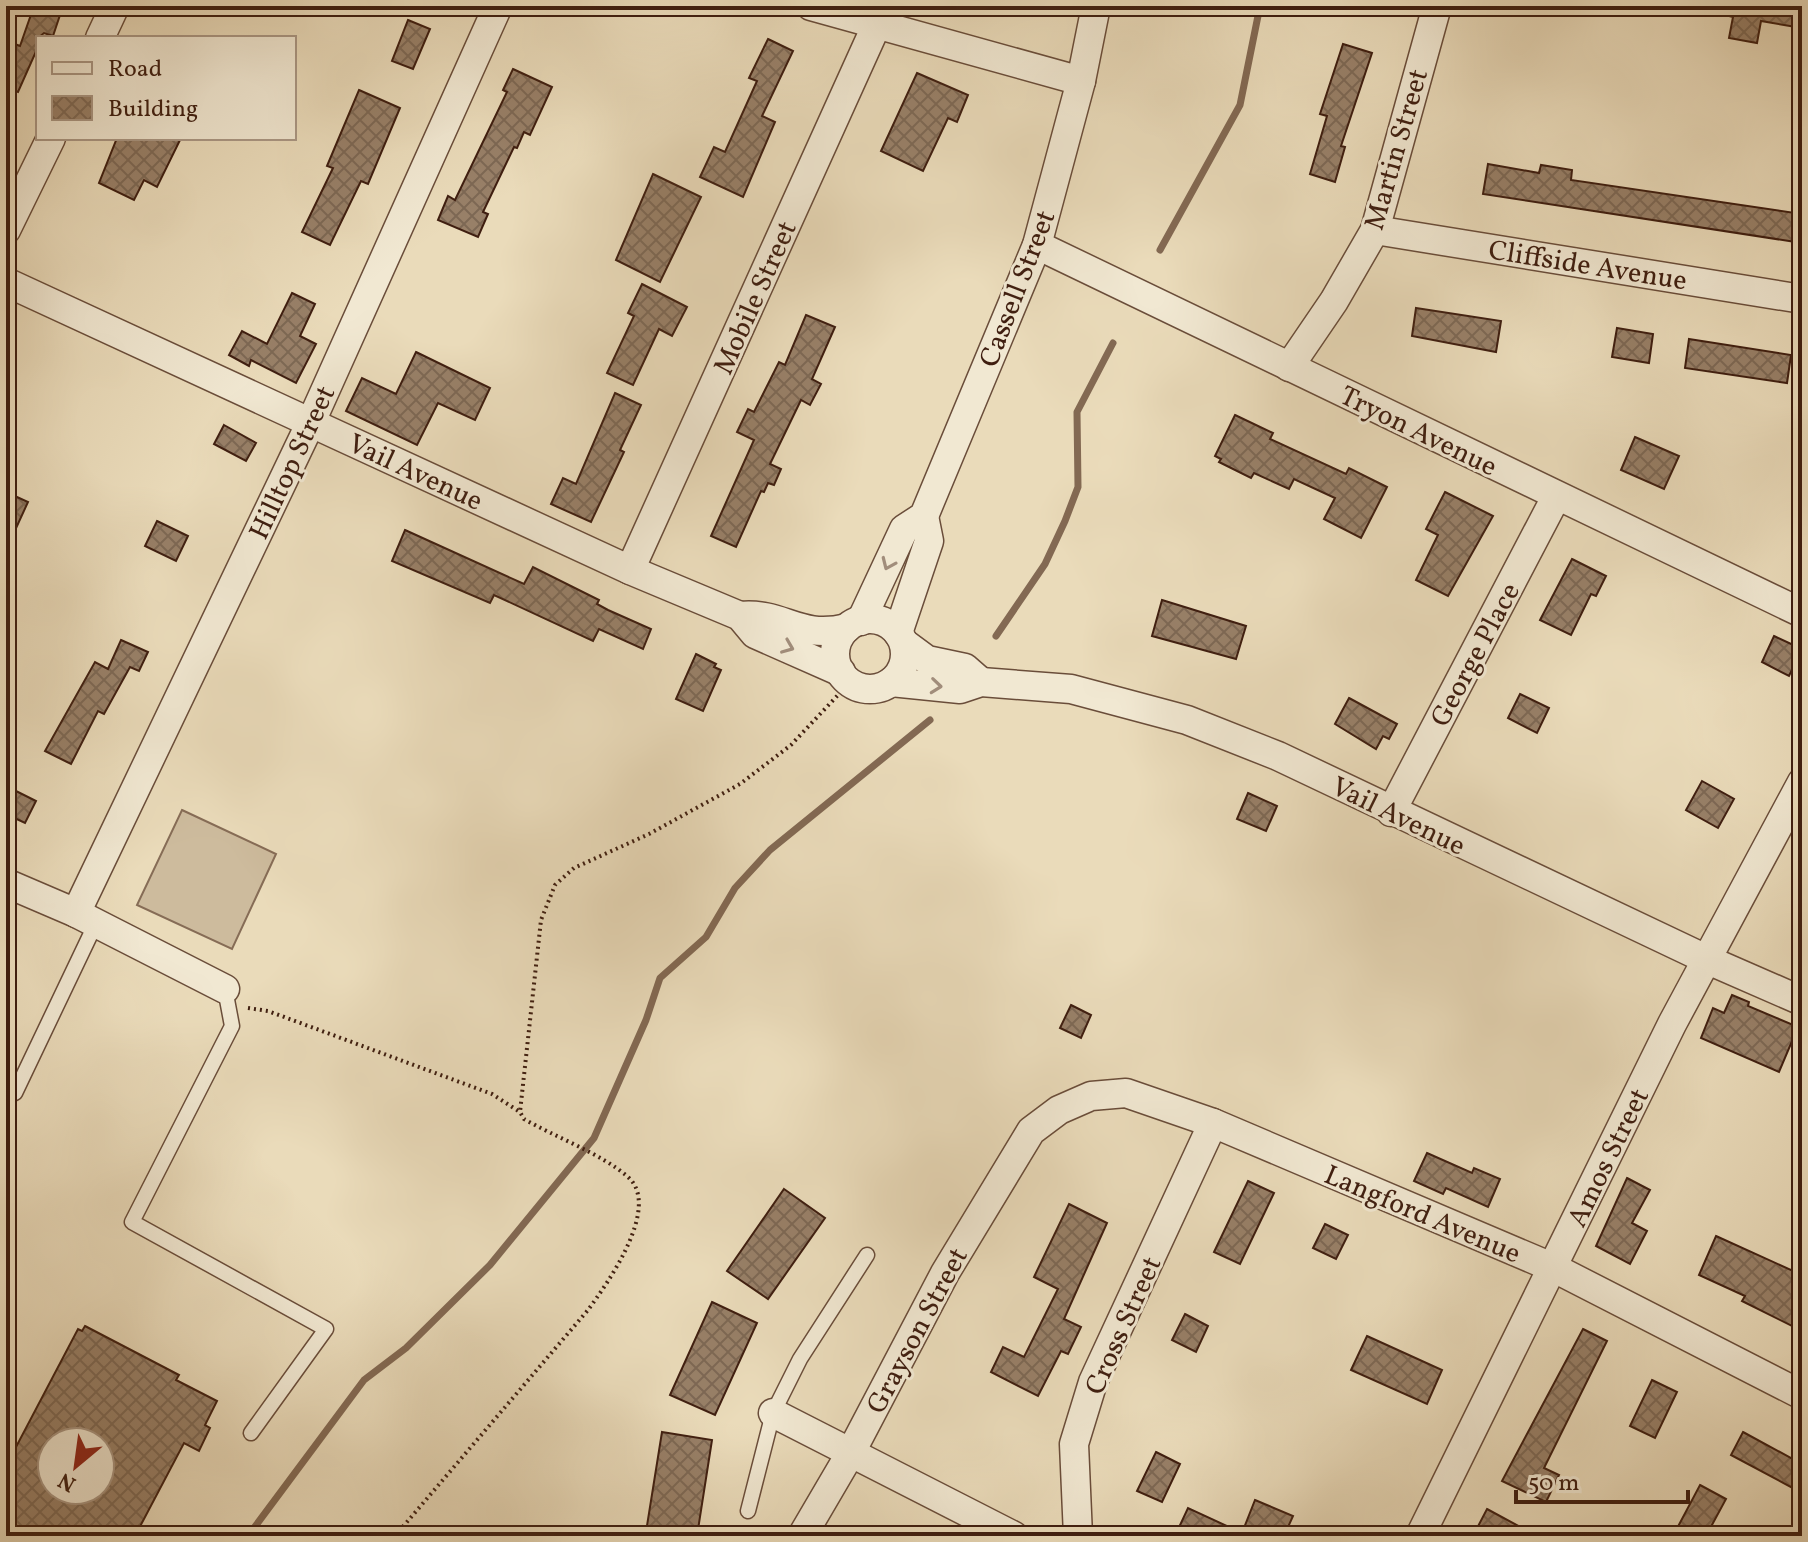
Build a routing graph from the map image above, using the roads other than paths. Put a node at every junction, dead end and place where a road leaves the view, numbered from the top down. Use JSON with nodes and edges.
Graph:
{"nodes":[{"id":1,"x":115,"y":6,"type":"edge"},
{"id":2,"x":498,"y":6,"type":"edge"},
{"id":3,"x":811,"y":6,"type":"edge"},
{"id":4,"x":1096,"y":6,"type":"edge"},
{"id":5,"x":1437,"y":6,"type":"edge"},
{"id":6,"x":877,"y":24,"type":"junction"},
{"id":7,"x":101,"y":36,"type":"edge"},
{"id":8,"x":1081,"y":81,"type":"junction"},
{"id":9,"x":50,"y":140,"type":"edge"},
{"id":10,"x":6,"y":230,"type":"edge"},
{"id":11,"x":1375,"y":230,"type":"junction"},
{"id":12,"x":1037,"y":245,"type":"junction"},
{"id":13,"x":6,"y":282,"type":"edge"},
{"id":14,"x":1802,"y":299,"type":"edge"},
{"id":15,"x":1289,"y":367,"type":"junction"},
{"id":16,"x":311,"y":422,"type":"junction"},
{"id":17,"x":1556,"y":497,"type":"junction"},
{"id":18,"x":924,"y":516,"type":"junction"},
{"id":19,"x":630,"y":570,"type":"junction"},
{"id":20,"x":1802,"y":613,"type":"edge"},
{"id":21,"x":740,"y":616,"type":"junction"},
{"id":22,"x":854,"y":624,"type":"junction"},
{"id":23,"x":901,"y":638,"type":"junction"},
{"id":24,"x":845,"y":677,"type":"junction"},
{"id":25,"x":891,"y":682,"type":"junction"},
{"id":26,"x":981,"y":682,"type":"junction"},
{"id":27,"x":1802,"y":782,"type":"edge"},
{"id":28,"x":1391,"y":812,"type":"junction"},
{"id":29,"x":6,"y":883,"type":"edge"},
{"id":30,"x":86,"y":918,"type":"junction"},
{"id":31,"x":1708,"y":960,"type":"junction"},
{"id":32,"x":227,"y":999,"type":"joint"},
{"id":33,"x":1802,"y":1001,"type":"edge"},
{"id":34,"x":15,"y":1093,"type":"dead end"},
{"id":35,"x":1213,"y":1123,"type":"junction"},
{"id":36,"x":1036,"y":1128,"type":"joint"},
{"id":37,"x":867,"y":1255,"type":"dead end"},
{"id":38,"x":1554,"y":1268,"type":"junction"},
{"id":39,"x":1802,"y":1395,"type":"edge"},
{"id":40,"x":773,"y":1413,"type":"junction"},
{"id":41,"x":251,"y":1433,"type":"dead end"},
{"id":42,"x":850,"y":1454,"type":"junction"},
{"id":43,"x":748,"y":1511,"type":"dead end"},
{"id":44,"x":802,"y":1536,"type":"edge"},
{"id":45,"x":1014,"y":1536,"type":"edge"},
{"id":46,"x":1078,"y":1536,"type":"edge"},
{"id":47,"x":1420,"y":1536,"type":"edge"}],
"edges":[{"from":1,"to":7,"type":"street"},
{"from":2,"to":16,"type":"street","name":"Hilltop Street"},
{"from":3,"to":6,"type":"street"},
{"from":4,"to":8,"type":"street","name":"Cassell Street"},
{"from":5,"to":11,"type":"street","name":"Martin Street"},
{"from":6,"to":8,"type":"street"},
{"from":6,"to":19,"type":"street","name":"Mobile Street"},
{"from":8,"to":12,"type":"street","name":"Cassell Street"},
{"from":9,"to":10,"type":"street"},
{"from":11,"to":14,"type":"street","name":"Cliffside Avenue"},
{"from":11,"to":15,"type":"street","name":"Martin Street"},
{"from":12,"to":15,"type":"street","name":"Tryon Avenue"},
{"from":12,"to":18,"type":"street","name":"Cassell Street"},
{"from":13,"to":16,"type":"street","name":"Vail Avenue"},
{"from":15,"to":17,"type":"street","name":"Tryon Avenue"},
{"from":16,"to":19,"type":"street","name":"Vail Avenue"},
{"from":16,"to":30,"type":"street","name":"Hilltop Street"},
{"from":17,"to":20,"type":"street","name":"Tryon Avenue"},
{"from":17,"to":28,"type":"street","name":"George Place"},
{"from":18,"to":22,"type":"street","name":"Cassell Street","one_way":true},
{"from":18,"to":23,"type":"street","name":"Cassell Street"},
{"from":19,"to":21,"type":"street","name":"Vail Avenue"},
{"from":21,"to":22,"type":"street","name":"Vail Avenue"},
{"from":21,"to":24,"type":"street","name":"Vail Avenue","one_way":true},
{"from":22,"to":23,"type":"street"},
{"from":22,"to":24,"type":"street"},
{"from":23,"to":25,"type":"street"},
{"from":23,"to":26,"type":"street","name":"Vail Avenue"},
{"from":24,"to":25,"type":"street"},
{"from":25,"to":26,"type":"street","name":"Vail Avenue","one_way":true},
{"from":26,"to":28,"type":"street","name":"Vail Avenue"},
{"from":27,"to":31,"type":"street","name":"Amos Street"},
{"from":28,"to":31,"type":"street","name":"Vail Avenue"},
{"from":29,"to":30,"type":"street"},
{"from":30,"to":32,"type":"street"},
{"from":30,"to":34,"type":"lane"},
{"from":31,"to":33,"type":"street","name":"Vail Avenue"},
{"from":31,"to":38,"type":"street","name":"Amos Street"},
{"from":32,"to":41,"type":"lane"},
{"from":35,"to":36,"type":"street","name":"Langford Avenue"},
{"from":35,"to":38,"type":"street","name":"Langford Avenue"},
{"from":35,"to":46,"type":"street","name":"Cross Street"},
{"from":36,"to":42,"type":"street","name":"Grayson Street"},
{"from":37,"to":40,"type":"lane"},
{"from":38,"to":39,"type":"street","name":"Langford Avenue"},
{"from":38,"to":47,"type":"street","name":"Amos Street"},
{"from":40,"to":42,"type":"street"},
{"from":40,"to":43,"type":"lane"},
{"from":42,"to":44,"type":"street","name":"Grayson Street"},
{"from":42,"to":45,"type":"street"}]}
